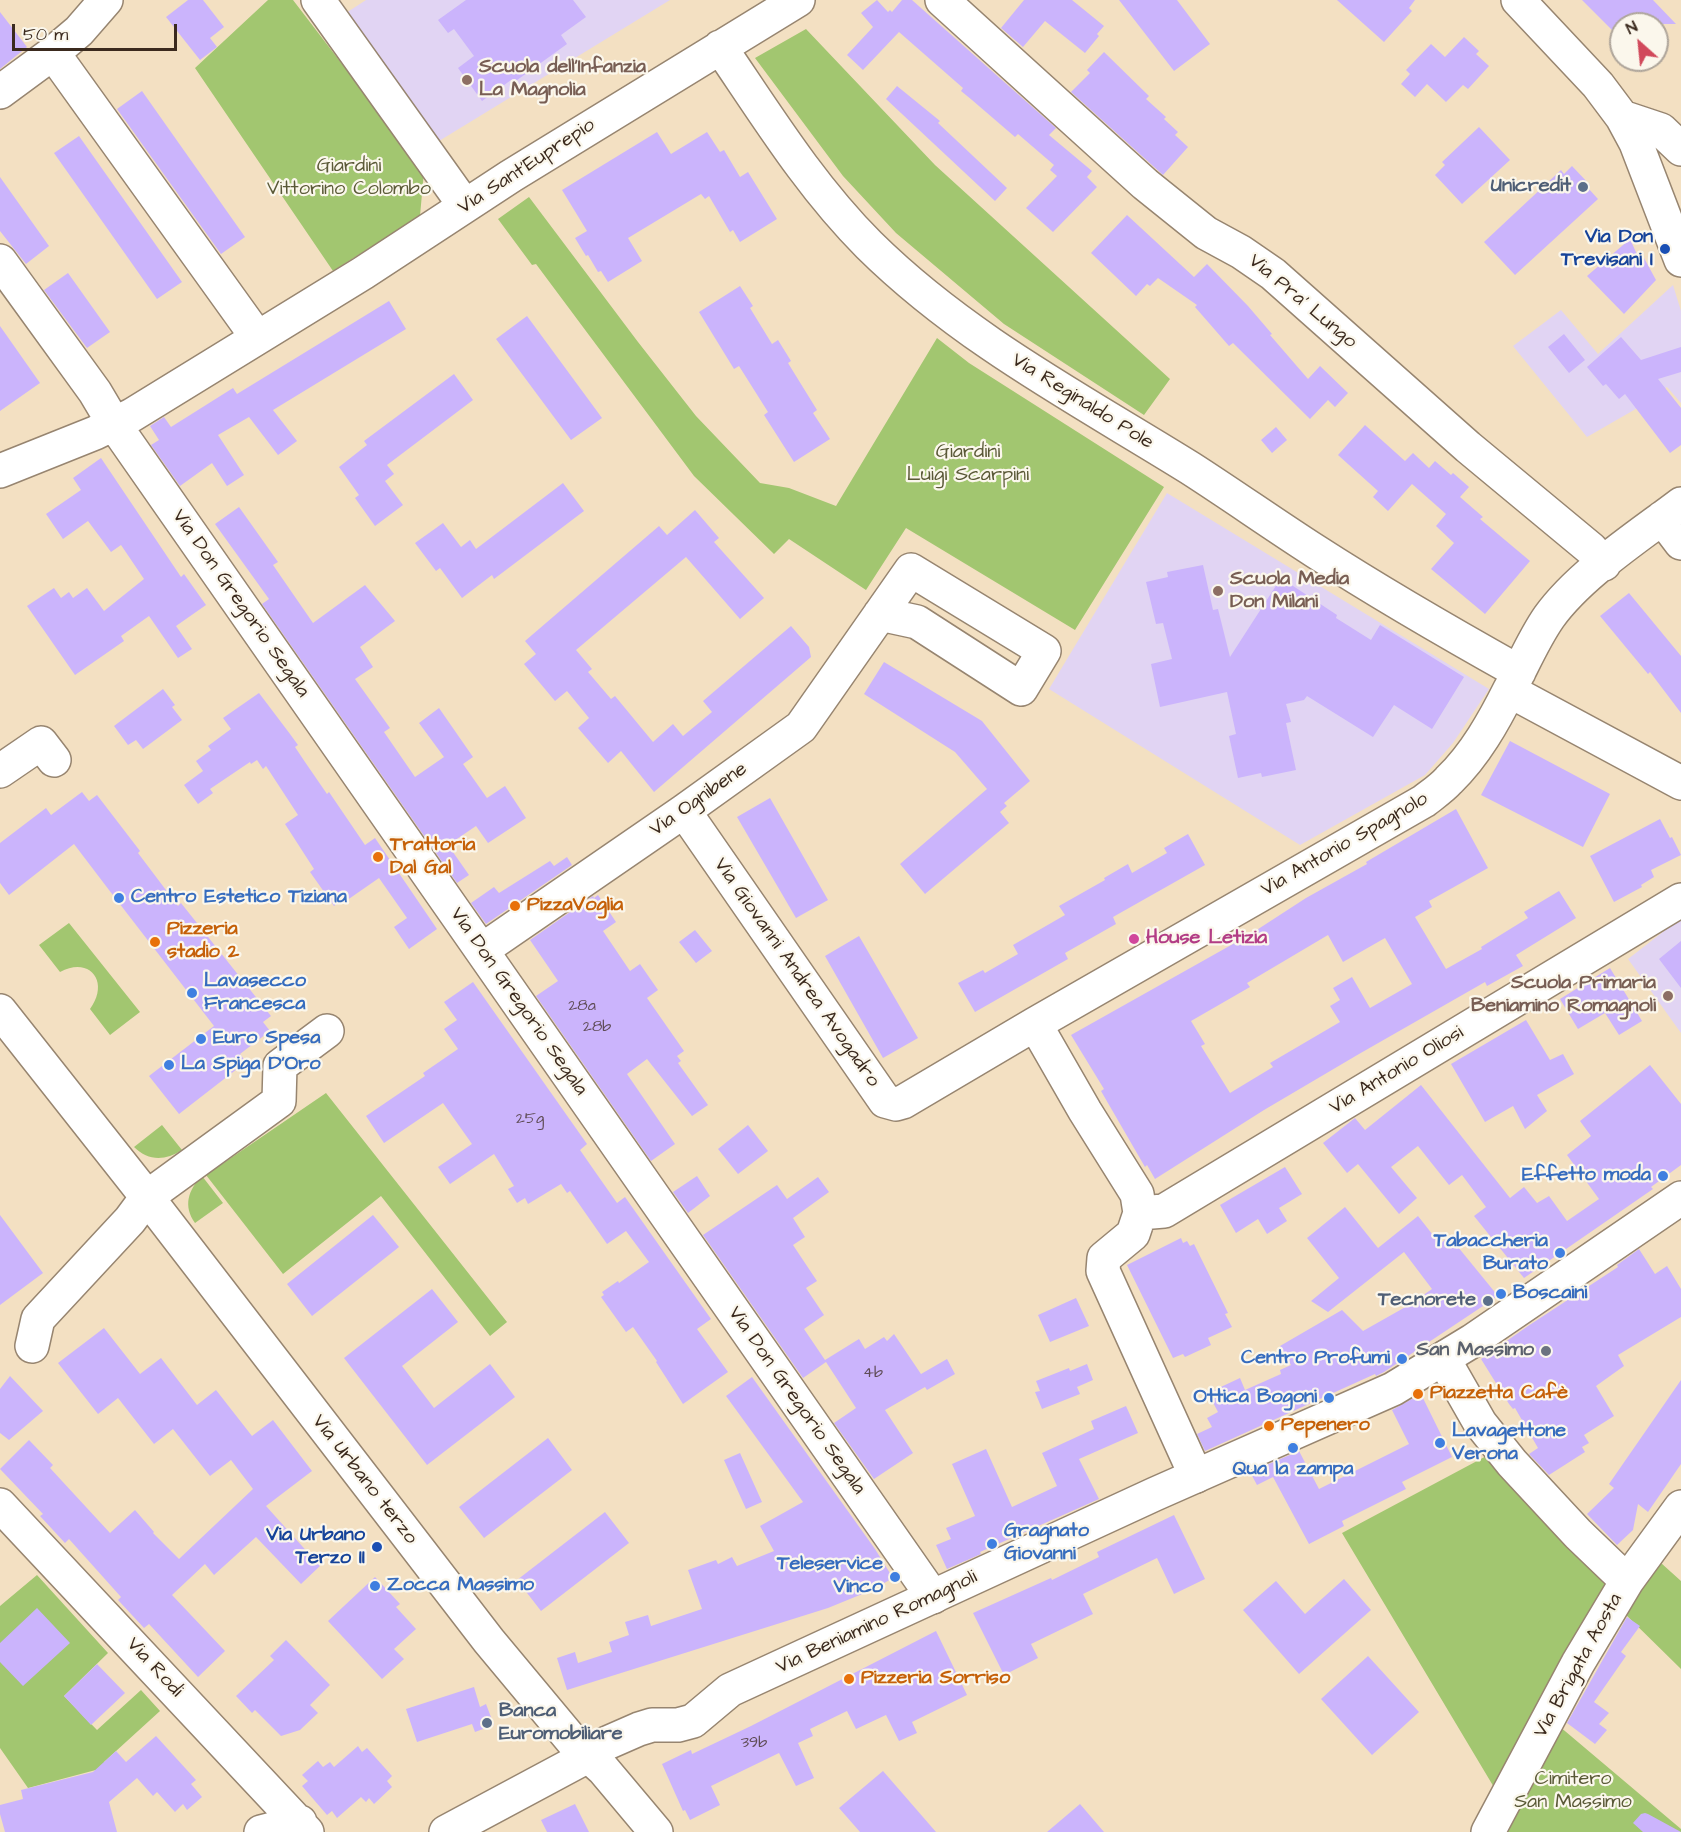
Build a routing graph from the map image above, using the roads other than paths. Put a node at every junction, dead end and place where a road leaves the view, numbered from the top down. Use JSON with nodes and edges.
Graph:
{"nodes":[{"id":1,"x":106,"y":0,"type":"edge"},
{"id":2,"x":318,"y":0,"type":"edge"},
{"id":3,"x":798,"y":0,"type":"edge"},
{"id":4,"x":942,"y":0,"type":"edge"},
{"id":5,"x":1518,"y":0,"type":"edge"},
{"id":6,"x":720,"y":47,"type":"junction"},
{"id":7,"x":53,"y":53,"type":"junction"},
{"id":8,"x":0,"y":92,"type":"edge"},
{"id":9,"x":1622,"y":117,"type":"junction"},
{"id":10,"x":1681,"y":149,"type":"edge"},
{"id":11,"x":465,"y":206,"type":"junction"},
{"id":12,"x":1681,"y":260,"type":"edge"},
{"id":13,"x":0,"y":261,"type":"edge"},
{"id":14,"x":257,"y":337,"type":"junction"},
{"id":15,"x":114,"y":424,"type":"junction"},
{"id":16,"x":0,"y":471,"type":"edge"},
{"id":17,"x":1675,"y":521,"type":"edge"},
{"id":18,"x":1604,"y":564,"type":"junction"},
{"id":19,"x":880,"y":614,"type":"dead end"},
{"id":20,"x":1514,"y":682,"type":"junction"},
{"id":21,"x":54,"y":760,"type":"dead end"},
{"id":22,"x":0,"y":771,"type":"edge"},
{"id":23,"x":1681,"y":783,"type":"edge"},
{"id":24,"x":684,"y":812,"type":"junction"},
{"id":25,"x":1681,"y":900,"type":"edge"},
{"id":26,"x":482,"y":950,"type":"junction"},
{"id":27,"x":0,"y":1011,"type":"edge"},
{"id":28,"x":1035,"y":1024,"type":"junction"},
{"id":29,"x":327,"y":1031,"type":"dead end"},
{"id":30,"x":147,"y":1197,"type":"junction"},
{"id":31,"x":1681,"y":1198,"type":"edge"},
{"id":32,"x":1140,"y":1213,"type":"junction"},
{"id":33,"x":32,"y":1346,"type":"dead end"},
{"id":34,"x":1446,"y":1357,"type":"junction"},
{"id":35,"x":1196,"y":1476,"type":"junction"},
{"id":36,"x":0,"y":1505,"type":"edge"},
{"id":37,"x":1681,"y":1507,"type":"edge"},
{"id":38,"x":1627,"y":1581,"type":"junction"},
{"id":39,"x":933,"y":1597,"type":"junction"},
{"id":40,"x":588,"y":1756,"type":"junction"},
{"id":41,"x":303,"y":1827,"type":"edge"},
{"id":42,"x":261,"y":1832,"type":"edge"},
{"id":43,"x":446,"y":1832,"type":"edge"},
{"id":44,"x":656,"y":1832,"type":"edge"},
{"id":45,"x":1488,"y":1832,"type":"edge"}],
"edges":[{"from":1,"to":7,"type":"street"},
{"from":2,"to":11,"type":"street"},
{"from":3,"to":6,"type":"street","name":"Via Sant'Euprepio"},
{"from":4,"to":18,"type":"street","name":"Via Pra' Lungo"},
{"from":5,"to":9,"type":"street"},
{"from":6,"to":11,"type":"street","name":"Via Sant'Euprepio"},
{"from":6,"to":20,"type":"street","name":"Via Reginaldo Pole"},
{"from":7,"to":8,"type":"street"},
{"from":7,"to":14,"type":"street"},
{"from":9,"to":10,"type":"street"},
{"from":9,"to":12,"type":"street"},
{"from":11,"to":14,"type":"street","name":"Via Sant'Euprepio"},
{"from":13,"to":15,"type":"street","name":"Via Don Gregorio Segala"},
{"from":14,"to":15,"type":"street","name":"Via Sant'Euprepio"},
{"from":15,"to":16,"type":"street","name":"Via Sant'Euprepio"},
{"from":15,"to":26,"type":"street","name":"Via Don Gregorio Segala"},
{"from":17,"to":18,"type":"street","name":"Via Antonio Spagnolo"},
{"from":18,"to":20,"type":"street","name":"Via Antonio Spagnolo"},
{"from":19,"to":24,"type":"street","name":"Via Ognibene"},
{"from":20,"to":23,"type":"street"},
{"from":20,"to":28,"type":"street","name":"Via Antonio Spagnolo"},
{"from":21,"to":22,"type":"street"},
{"from":24,"to":26,"type":"street","name":"Via Ognibene"},
{"from":24,"to":28,"type":"street","name":"Via Giovanni Andrea Avogadro"},
{"from":25,"to":32,"type":"street","name":"Via Antonio Oliosi"},
{"from":26,"to":39,"type":"street","name":"Via Don Gregorio Segala"},
{"from":27,"to":30,"type":"street","name":"Via Urbano terzo"},
{"from":28,"to":32,"type":"street"},
{"from":29,"to":30,"type":"street"},
{"from":30,"to":33,"type":"street"},
{"from":30,"to":40,"type":"street","name":"Via Urbano terzo"},
{"from":31,"to":34,"type":"street","name":"Via Beniamino Romagnoli"},
{"from":32,"to":35,"type":"street"},
{"from":34,"to":35,"type":"street","name":"Via Beniamino Romagnoli"},
{"from":34,"to":38,"type":"street"},
{"from":35,"to":39,"type":"street","name":"Via Beniamino Romagnoli"},
{"from":36,"to":41,"type":"street","name":"Via Rodi"},
{"from":37,"to":38,"type":"street","name":"Via Brigata Aosta"},
{"from":38,"to":45,"type":"street","name":"Via Brigata Aosta"},
{"from":39,"to":40,"type":"street","name":"Via Beniamino Romagnoli"},
{"from":40,"to":43,"type":"street","name":"Via Beniamino Romagnoli"},
{"from":40,"to":44,"type":"street","name":"Via Urbano terzo"},
{"from":41,"to":42,"type":"street"}]}
